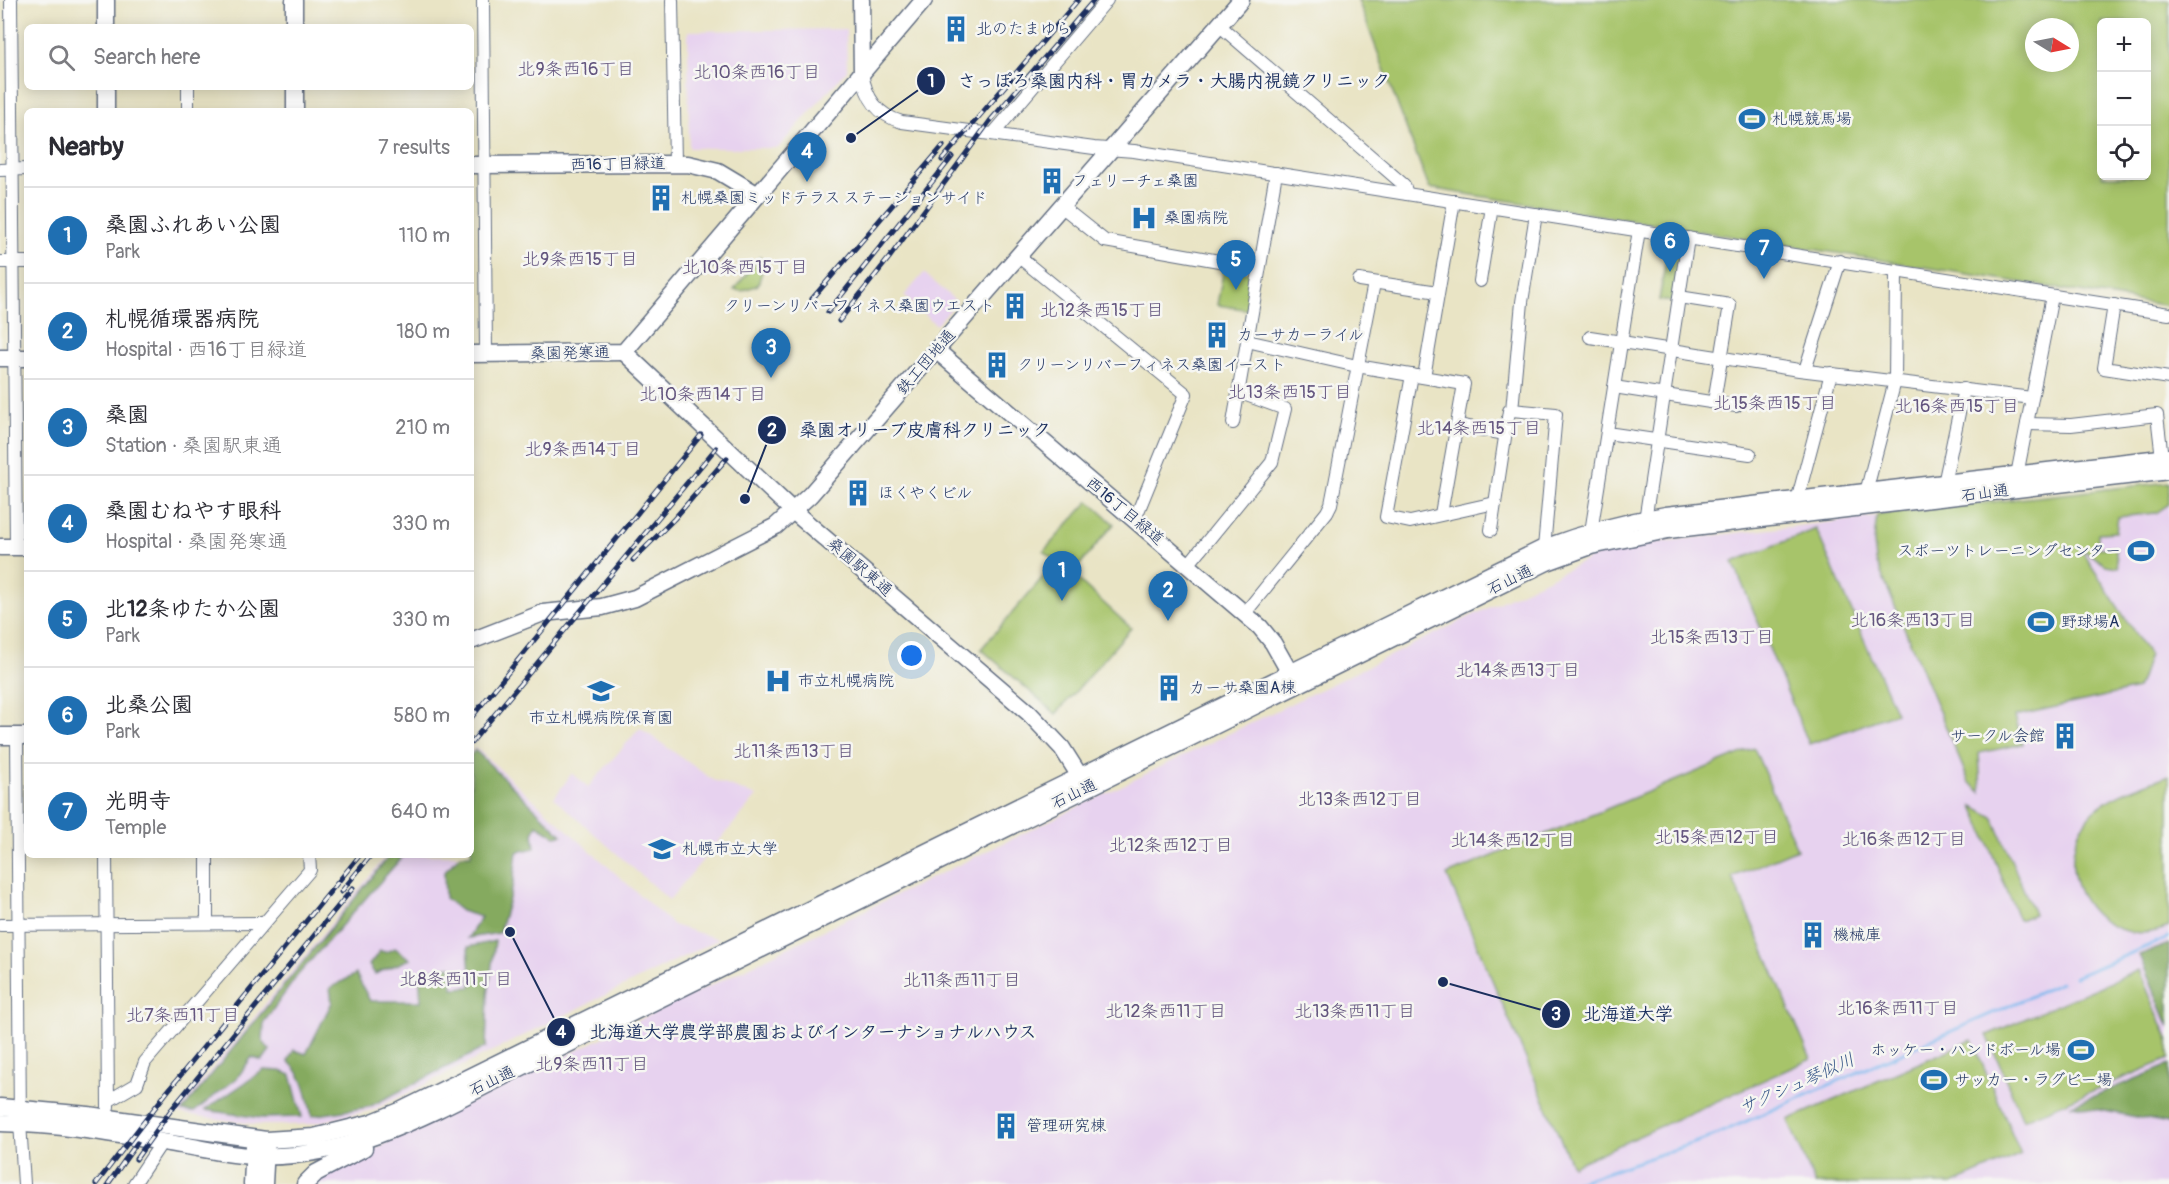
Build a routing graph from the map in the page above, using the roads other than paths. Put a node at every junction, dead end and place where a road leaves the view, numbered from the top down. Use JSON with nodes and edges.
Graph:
{"nodes":[{"id":1,"x":11,"y":0,"type":"edge"},
{"id":2,"x":105,"y":0,"type":"edge"},
{"id":3,"x":294,"y":0,"type":"edge"},
{"id":4,"x":483,"y":0,"type":"edge"},
{"id":5,"x":672,"y":0,"type":"edge"},
{"id":6,"x":861,"y":0,"type":"edge"},
{"id":7,"x":924,"y":0,"type":"edge"},
{"id":8,"x":1107,"y":0,"type":"edge"},
{"id":9,"x":1241,"y":0,"type":"edge"},
{"id":10,"x":106,"y":24,"type":"edge"},
{"id":11,"x":294,"y":24,"type":"edge"},
{"id":12,"x":1219,"y":25,"type":"junction"},
{"id":13,"x":862,"y":73,"type":"junction"},
{"id":14,"x":106,"y":90,"type":"edge"},
{"id":15,"x":188,"y":90,"type":"edge"},
{"id":16,"x":295,"y":90,"type":"edge"},
{"id":17,"x":106,"y":108,"type":"edge"},
{"id":18,"x":188,"y":108,"type":"edge"},
{"id":19,"x":295,"y":108,"type":"edge"},
{"id":20,"x":993,"y":134,"type":"junction"},
{"id":21,"x":1110,"y":149,"type":"junction"},
{"id":22,"x":675,"y":163,"type":"junction"},
{"id":23,"x":478,"y":165,"type":"edge"},
{"id":24,"x":6,"y":170,"type":"edge"},
{"id":25,"x":24,"y":170,"type":"edge"},
{"id":26,"x":1276,"y":173,"type":"junction"},
{"id":27,"x":1407,"y":194,"type":"junction"},
{"id":28,"x":758,"y":195,"type":"junction"},
{"id":29,"x":1454,"y":201,"type":"junction"},
{"id":30,"x":1061,"y":206,"type":"junction"},
{"id":31,"x":1492,"y":207,"type":"junction"},
{"id":32,"x":1536,"y":214,"type":"junction"},
{"id":33,"x":1639,"y":230,"type":"junction"},
{"id":34,"x":1688,"y":238,"type":"junction"},
{"id":35,"x":1018,"y":256,"type":"junction"},
{"id":36,"x":474,"y":260,"type":"edge"},
{"id":37,"x":485,"y":260,"type":"junction"},
{"id":38,"x":24,"y":261,"type":"edge"},
{"id":39,"x":1840,"y":261,"type":"junction"},
{"id":40,"x":0,"y":262,"type":"edge"},
{"id":41,"x":13,"y":262,"type":"junction"},
{"id":42,"x":1259,"y":268,"type":"junction"},
{"id":43,"x":1896,"y":271,"type":"junction"},
{"id":44,"x":1359,"y":280,"type":"dead end"},
{"id":45,"x":1480,"y":281,"type":"dead end"},
{"id":46,"x":1374,"y":283,"type":"junction"},
{"id":47,"x":1438,"y":292,"type":"junction"},
{"id":48,"x":2052,"y":296,"type":"junction"},
{"id":49,"x":1678,"y":297,"type":"junction"},
{"id":50,"x":2114,"y":305,"type":"junction"},
{"id":51,"x":2169,"y":314,"type":"edge"},
{"id":52,"x":1590,"y":337,"type":"dead end"},
{"id":53,"x":1247,"y":342,"type":"junction"},
{"id":54,"x":1621,"y":342,"type":"junction"},
{"id":55,"x":936,"y":350,"type":"junction"},
{"id":56,"x":1670,"y":350,"type":"junction"},
{"id":57,"x":624,"y":352,"type":"junction"},
{"id":58,"x":478,"y":354,"type":"edge"},
{"id":59,"x":14,"y":358,"type":"edge"},
{"id":60,"x":1721,"y":359,"type":"junction"},
{"id":61,"x":1357,"y":366,"type":"junction"},
{"id":62,"x":1805,"y":370,"type":"junction"},
{"id":63,"x":1831,"y":374,"type":"junction"},
{"id":64,"x":1418,"y":376,"type":"junction"},
{"id":65,"x":2169,"y":378,"type":"edge"},
{"id":66,"x":1895,"y":381,"type":"junction"},
{"id":67,"x":1614,"y":387,"type":"junction"},
{"id":68,"x":1964,"y":389,"type":"junction"},
{"id":69,"x":1238,"y":392,"type":"junction"},
{"id":70,"x":1663,"y":396,"type":"junction"},
{"id":71,"x":2032,"y":398,"type":"junction"},
{"id":72,"x":1714,"y":402,"type":"junction"},
{"id":73,"x":1736,"y":406,"type":"dead end"},
{"id":74,"x":1512,"y":410,"type":"junction"},
{"id":75,"x":1233,"y":423,"type":"dead end"},
{"id":76,"x":2027,"y":424,"type":"junction"},
{"id":77,"x":1458,"y":425,"type":"junction"},
{"id":78,"x":1607,"y":433,"type":"junction"},
{"id":79,"x":1505,"y":434,"type":"junction"},
{"id":80,"x":1656,"y":440,"type":"junction"},
{"id":81,"x":1750,"y":454,"type":"dead end"},
{"id":82,"x":2167,"y":462,"type":"edge"},
{"id":83,"x":2017,"y":475,"type":"junction"},
{"id":84,"x":1944,"y":484,"type":"junction"},
{"id":85,"x":1864,"y":500,"type":"junction"},
{"id":86,"x":1797,"y":501,"type":"junction"},
{"id":87,"x":1495,"y":502,"type":"junction"},
{"id":88,"x":793,"y":511,"type":"junction"},
{"id":89,"x":1441,"y":514,"type":"junction"},
{"id":90,"x":1135,"y":519,"type":"junction"},
{"id":91,"x":1644,"y":526,"type":"junction"},
{"id":92,"x":1491,"y":530,"type":"dead end"},
{"id":93,"x":1591,"y":532,"type":"junction"},
{"id":94,"x":14,"y":547,"type":"edge"},
{"id":95,"x":1544,"y":548,"type":"junction"},
{"id":96,"x":1188,"y":565,"type":"junction"},
{"id":97,"x":1245,"y":613,"type":"junction"},
{"id":98,"x":474,"y":640,"type":"edge"},
{"id":99,"x":1294,"y":680,"type":"junction"},
{"id":100,"x":0,"y":736,"type":"edge"},
{"id":101,"x":22,"y":736,"type":"edge"},
{"id":102,"x":1084,"y":782,"type":"junction"},
{"id":103,"x":106,"y":858,"type":"edge"},
{"id":104,"x":207,"y":858,"type":"edge"},
{"id":105,"x":309,"y":858,"type":"edge"},
{"id":106,"x":207,"y":923,"type":"junction"},
{"id":107,"x":262,"y":923,"type":"junction"},
{"id":108,"x":106,"y":924,"type":"junction"},
{"id":109,"x":0,"y":925,"type":"edge"},
{"id":110,"x":19,"y":925,"type":"junction"},
{"id":111,"x":0,"y":1107,"type":"edge"},
{"id":112,"x":108,"y":1109,"type":"junction"},
{"id":113,"x":20,"y":1115,"type":"junction"},
{"id":114,"x":0,"y":1123,"type":"edge"},
{"id":115,"x":405,"y":1123,"type":"junction"},
{"id":116,"x":162,"y":1142,"type":"junction"},
{"id":117,"x":260,"y":1148,"type":"junction"},
{"id":118,"x":24,"y":1184,"type":"edge"},
{"id":119,"x":134,"y":1184,"type":"edge"},
{"id":120,"x":252,"y":1184,"type":"edge"},
{"id":121,"x":264,"y":1184,"type":"edge"},
{"id":122,"x":304,"y":1184,"type":"edge"}],
"edges":[{"from":1,"to":24,"type":"street"},
{"from":2,"to":10,"type":"main road"},
{"from":3,"to":11,"type":"main road"},
{"from":4,"to":23,"type":"street"},
{"from":5,"to":22,"type":"street"},
{"from":6,"to":13,"type":"main road"},
{"from":7,"to":13,"type":"main road","name":"桑園発寒通"},
{"from":8,"to":20,"type":"street"},
{"from":9,"to":12,"type":"main road","name":"鉄工団地通"},
{"from":12,"to":21,"type":"main road","name":"鉄工団地通"},
{"from":12,"to":27,"type":"street"},
{"from":13,"to":20,"type":"street"},
{"from":13,"to":28,"type":"main road","name":"桑園発寒通"},
{"from":14,"to":17,"type":"main road"},
{"from":15,"to":18,"type":"street"},
{"from":16,"to":19,"type":"main road"},
{"from":20,"to":21,"type":"street"},
{"from":21,"to":26,"type":"street"},
{"from":21,"to":30,"type":"main road","name":"鉄工団地通"},
{"from":22,"to":23,"type":"main road","name":"西16丁目緑道"},
{"from":22,"to":28,"type":"main road","name":"西16丁目緑道"},
{"from":23,"to":37,"type":"street"},
{"from":24,"to":25,"type":"street"},
{"from":24,"to":41,"type":"street"},
{"from":26,"to":27,"type":"street"},
{"from":26,"to":42,"type":"street"},
{"from":27,"to":29,"type":"street"},
{"from":28,"to":57,"type":"main road","name":"桑園発寒通"},
{"from":29,"to":31,"type":"street"},
{"from":29,"to":47,"type":"street"},
{"from":30,"to":35,"type":"main road","name":"鉄工団地通"},
{"from":30,"to":42,"type":"street"},
{"from":31,"to":32,"type":"street"},
{"from":31,"to":45,"type":"street"},
{"from":32,"to":33,"type":"street"},
{"from":32,"to":74,"type":"street"},
{"from":33,"to":34,"type":"street"},
{"from":33,"to":54,"type":"street"},
{"from":34,"to":39,"type":"street"},
{"from":34,"to":49,"type":"street"},
{"from":35,"to":55,"type":"main road","name":"鉄工団地通"},
{"from":35,"to":90,"type":"street"},
{"from":36,"to":37,"type":"street"},
{"from":37,"to":58,"type":"street"},
{"from":38,"to":41,"type":"street"},
{"from":39,"to":43,"type":"street"},
{"from":39,"to":62,"type":"street"},
{"from":40,"to":41,"type":"street"},
{"from":41,"to":59,"type":"street"},
{"from":42,"to":53,"type":"street"},
{"from":43,"to":48,"type":"street"},
{"from":43,"to":66,"type":"street"},
{"from":44,"to":46,"type":"street"},
{"from":46,"to":47,"type":"street"},
{"from":46,"to":61,"type":"street"},
{"from":47,"to":64,"type":"street"},
{"from":48,"to":50,"type":"street"},
{"from":48,"to":71,"type":"street"},
{"from":49,"to":56,"type":"street"},
{"from":49,"to":60,"type":"street"},
{"from":50,"to":51,"type":"street"},
{"from":50,"to":65,"type":"street"},
{"from":52,"to":54,"type":"street"},
{"from":53,"to":61,"type":"street"},
{"from":53,"to":69,"type":"street"},
{"from":54,"to":56,"type":"street"},
{"from":54,"to":67,"type":"street"},
{"from":55,"to":88,"type":"main road","name":"鉄工団地通"},
{"from":55,"to":90,"type":"main road","name":"西16丁目緑道"},
{"from":56,"to":60,"type":"street"},
{"from":56,"to":70,"type":"street"},
{"from":57,"to":58,"type":"main road","name":"桑園発寒通"},
{"from":57,"to":88,"type":"main road","name":"桑園駅東通"},
{"from":59,"to":94,"type":"street"},
{"from":60,"to":62,"type":"street"},
{"from":60,"to":72,"type":"street"},
{"from":61,"to":64,"type":"street"},
{"from":61,"to":97,"type":"street"},
{"from":62,"to":63,"type":"street"},
{"from":63,"to":66,"type":"street"},
{"from":63,"to":86,"type":"street"},
{"from":64,"to":77,"type":"street"},
{"from":64,"to":89,"type":"street"},
{"from":66,"to":68,"type":"street"},
{"from":66,"to":85,"type":"street"},
{"from":67,"to":70,"type":"street"},
{"from":67,"to":78,"type":"street"},
{"from":68,"to":71,"type":"street"},
{"from":68,"to":84,"type":"street"},
{"from":69,"to":75,"type":"street"},
{"from":69,"to":96,"type":"street"},
{"from":70,"to":72,"type":"street"},
{"from":70,"to":80,"type":"street"},
{"from":71,"to":76,"type":"street"},
{"from":72,"to":73,"type":"street"},
{"from":74,"to":79,"type":"street"},
{"from":74,"to":95,"type":"street"},
{"from":76,"to":82,"type":"street"},
{"from":76,"to":83,"type":"street"},
{"from":77,"to":79,"type":"street"},
{"from":77,"to":89,"type":"street"},
{"from":78,"to":80,"type":"street"},
{"from":78,"to":93,"type":"street"},
{"from":79,"to":87,"type":"street"},
{"from":80,"to":81,"type":"street"},
{"from":80,"to":91,"type":"street"},
{"from":82,"to":83,"type":"main road","name":"石山通"},
{"from":82,"to":85,"type":"main road","name":"石山通"},
{"from":83,"to":84,"type":"main road","name":"石山通"},
{"from":84,"to":85,"type":"main road","name":"石山通"},
{"from":85,"to":86,"type":"main road","name":"石山通"},
{"from":85,"to":91,"type":"main road","name":"石山通"},
{"from":86,"to":91,"type":"main road","name":"石山通"},
{"from":87,"to":89,"type":"street"},
{"from":87,"to":92,"type":"street"},
{"from":88,"to":98,"type":"main road","name":"鉄工団地通"},
{"from":88,"to":102,"type":"main road","name":"桑園駅東通"},
{"from":90,"to":96,"type":"main road","name":"西16丁目緑道"},
{"from":91,"to":93,"type":"main road","name":"石山通"},
{"from":91,"to":99,"type":"main road","name":"石山通"},
{"from":93,"to":95,"type":"main road","name":"石山通"},
{"from":95,"to":99,"type":"main road","name":"石山通"},
{"from":96,"to":97,"type":"main road","name":"西16丁目緑道"},
{"from":97,"to":99,"type":"main road","name":"西16丁目緑道"},
{"from":99,"to":102,"type":"main road","name":"石山通"},
{"from":100,"to":101,"type":"main road"},
{"from":101,"to":110,"type":"street"},
{"from":102,"to":115,"type":"main road","name":"石山通"},
{"from":102,"to":117,"type":"main road","name":"石山通"},
{"from":103,"to":108,"type":"street"},
{"from":104,"to":106,"type":"street"},
{"from":105,"to":107,"type":"street"},
{"from":106,"to":107,"type":"street"},
{"from":106,"to":108,"type":"street"},
{"from":107,"to":112,"type":"street"},
{"from":108,"to":110,"type":"street"},
{"from":108,"to":112,"type":"street"},
{"from":109,"to":110,"type":"street"},
{"from":110,"to":113,"type":"street"},
{"from":111,"to":113,"type":"main road","name":"石山通"},
{"from":112,"to":113,"type":"main road","name":"石山通"},
{"from":112,"to":117,"type":"main road","name":"石山通"},
{"from":113,"to":114,"type":"main road","name":"石山通"},
{"from":113,"to":116,"type":"main road","name":"石山通"},
{"from":113,"to":118,"type":"street"},
{"from":115,"to":117,"type":"main road","name":"石山通"},
{"from":115,"to":122,"type":"main road"},
{"from":116,"to":117,"type":"main road","name":"石山通"},
{"from":116,"to":119,"type":"street"},
{"from":117,"to":120,"type":"main road"},
{"from":117,"to":121,"type":"main road"}]}
